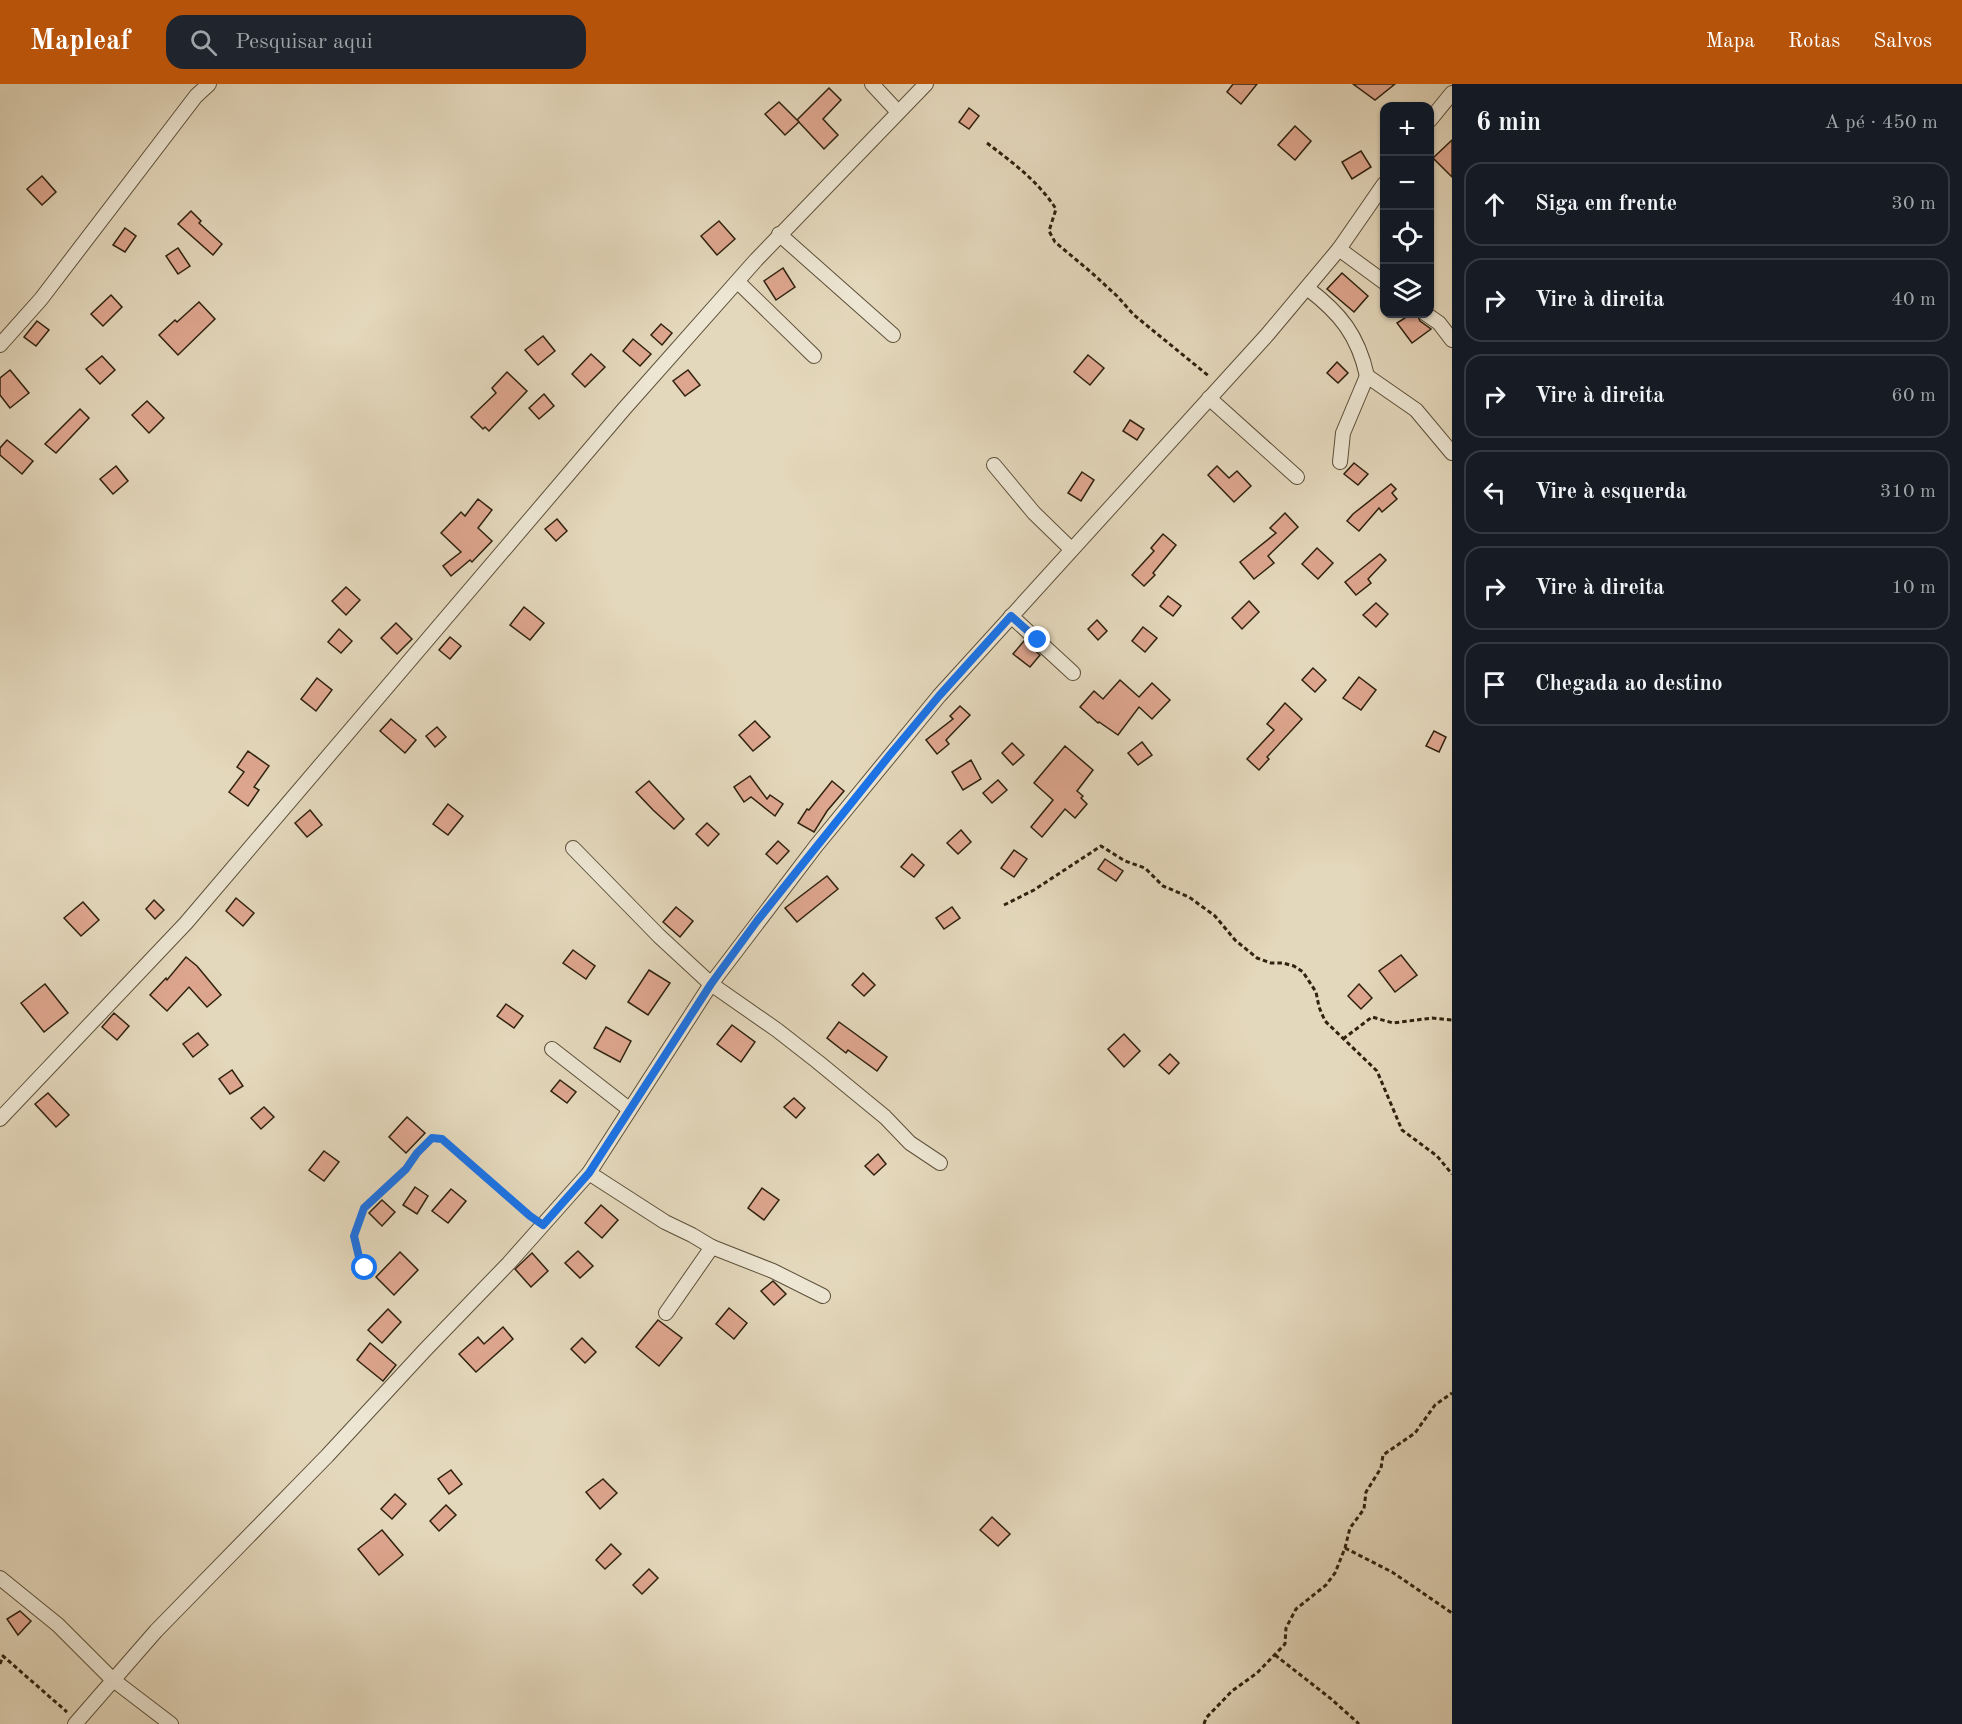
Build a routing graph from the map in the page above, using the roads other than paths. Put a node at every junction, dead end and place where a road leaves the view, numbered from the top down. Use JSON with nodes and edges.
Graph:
{"nodes":[{"id":1,"x":209,"y":84,"type":"edge"},
{"id":2,"x":872,"y":84,"type":"edge"},
{"id":3,"x":926,"y":84,"type":"edge"},
{"id":4,"x":1452,"y":93,"type":"edge"},
{"id":5,"x":898,"y":112,"type":"junction"},
{"id":6,"x":1434,"y":115,"type":"edge"},
{"id":7,"x":1380,"y":190,"type":"edge"},
{"id":8,"x":779,"y":234,"type":"junction"},
{"id":9,"x":1339,"y":249,"type":"junction"},
{"id":10,"x":1380,"y":279,"type":"edge"},
{"id":11,"x":738,"y":282,"type":"junction"},
{"id":12,"x":1307,"y":288,"type":"junction"},
{"id":13,"x":1432,"y":318,"type":"edge"},
{"id":14,"x":893,"y":334,"type":"dead end"},
{"id":15,"x":1452,"y":339,"type":"edge"},
{"id":16,"x":0,"y":345,"type":"edge"},
{"id":17,"x":814,"y":356,"type":"dead end"},
{"id":18,"x":1367,"y":376,"type":"junction"},
{"id":19,"x":1209,"y":398,"type":"junction"},
{"id":20,"x":1452,"y":453,"type":"edge"},
{"id":21,"x":1340,"y":462,"type":"dead end"},
{"id":22,"x":994,"y":465,"type":"dead end"},
{"id":23,"x":1297,"y":477,"type":"dead end"},
{"id":24,"x":1071,"y":549,"type":"junction"},
{"id":25,"x":1011,"y":616,"type":"junction"},
{"id":26,"x":1073,"y":673,"type":"dead end"},
{"id":27,"x":573,"y":848,"type":"dead end"},
{"id":28,"x":711,"y":984,"type":"junction"},
{"id":29,"x":552,"y":1049,"type":"dead end"},
{"id":30,"x":629,"y":1109,"type":"junction"},
{"id":31,"x":0,"y":1119,"type":"edge"},
{"id":32,"x":940,"y":1163,"type":"dead end"},
{"id":33,"x":589,"y":1173,"type":"junction"},
{"id":34,"x":712,"y":1247,"type":"junction"},
{"id":35,"x":823,"y":1296,"type":"dead end"},
{"id":36,"x":666,"y":1313,"type":"dead end"},
{"id":37,"x":0,"y":1578,"type":"edge"},
{"id":38,"x":112,"y":1679,"type":"junction"},
{"id":39,"x":76,"y":1722,"type":"edge"},
{"id":40,"x":171,"y":1724,"type":"edge"}],
"edges":[{"from":1,"to":16,"type":"street"},
{"from":2,"to":5,"type":"street"},
{"from":3,"to":5,"type":"street"},
{"from":4,"to":6,"type":"street"},
{"from":5,"to":8,"type":"street"},
{"from":7,"to":9,"type":"street"},
{"from":8,"to":11,"type":"street"},
{"from":8,"to":14,"type":"street"},
{"from":9,"to":10,"type":"street"},
{"from":9,"to":12,"type":"street"},
{"from":11,"to":17,"type":"street"},
{"from":11,"to":31,"type":"street"},
{"from":12,"to":18,"type":"street"},
{"from":12,"to":19,"type":"street"},
{"from":13,"to":15,"type":"street"},
{"from":18,"to":20,"type":"street"},
{"from":18,"to":21,"type":"street"},
{"from":19,"to":23,"type":"street"},
{"from":19,"to":24,"type":"street"},
{"from":22,"to":24,"type":"street"},
{"from":24,"to":25,"type":"street"},
{"from":25,"to":26,"type":"street"},
{"from":25,"to":28,"type":"street"},
{"from":27,"to":28,"type":"street"},
{"from":28,"to":30,"type":"street"},
{"from":28,"to":32,"type":"street"},
{"from":29,"to":30,"type":"street"},
{"from":30,"to":33,"type":"street"},
{"from":33,"to":34,"type":"street"},
{"from":33,"to":38,"type":"street"},
{"from":34,"to":35,"type":"street"},
{"from":34,"to":36,"type":"street"},
{"from":37,"to":38,"type":"street"},
{"from":38,"to":39,"type":"street"},
{"from":38,"to":40,"type":"street"}]}
